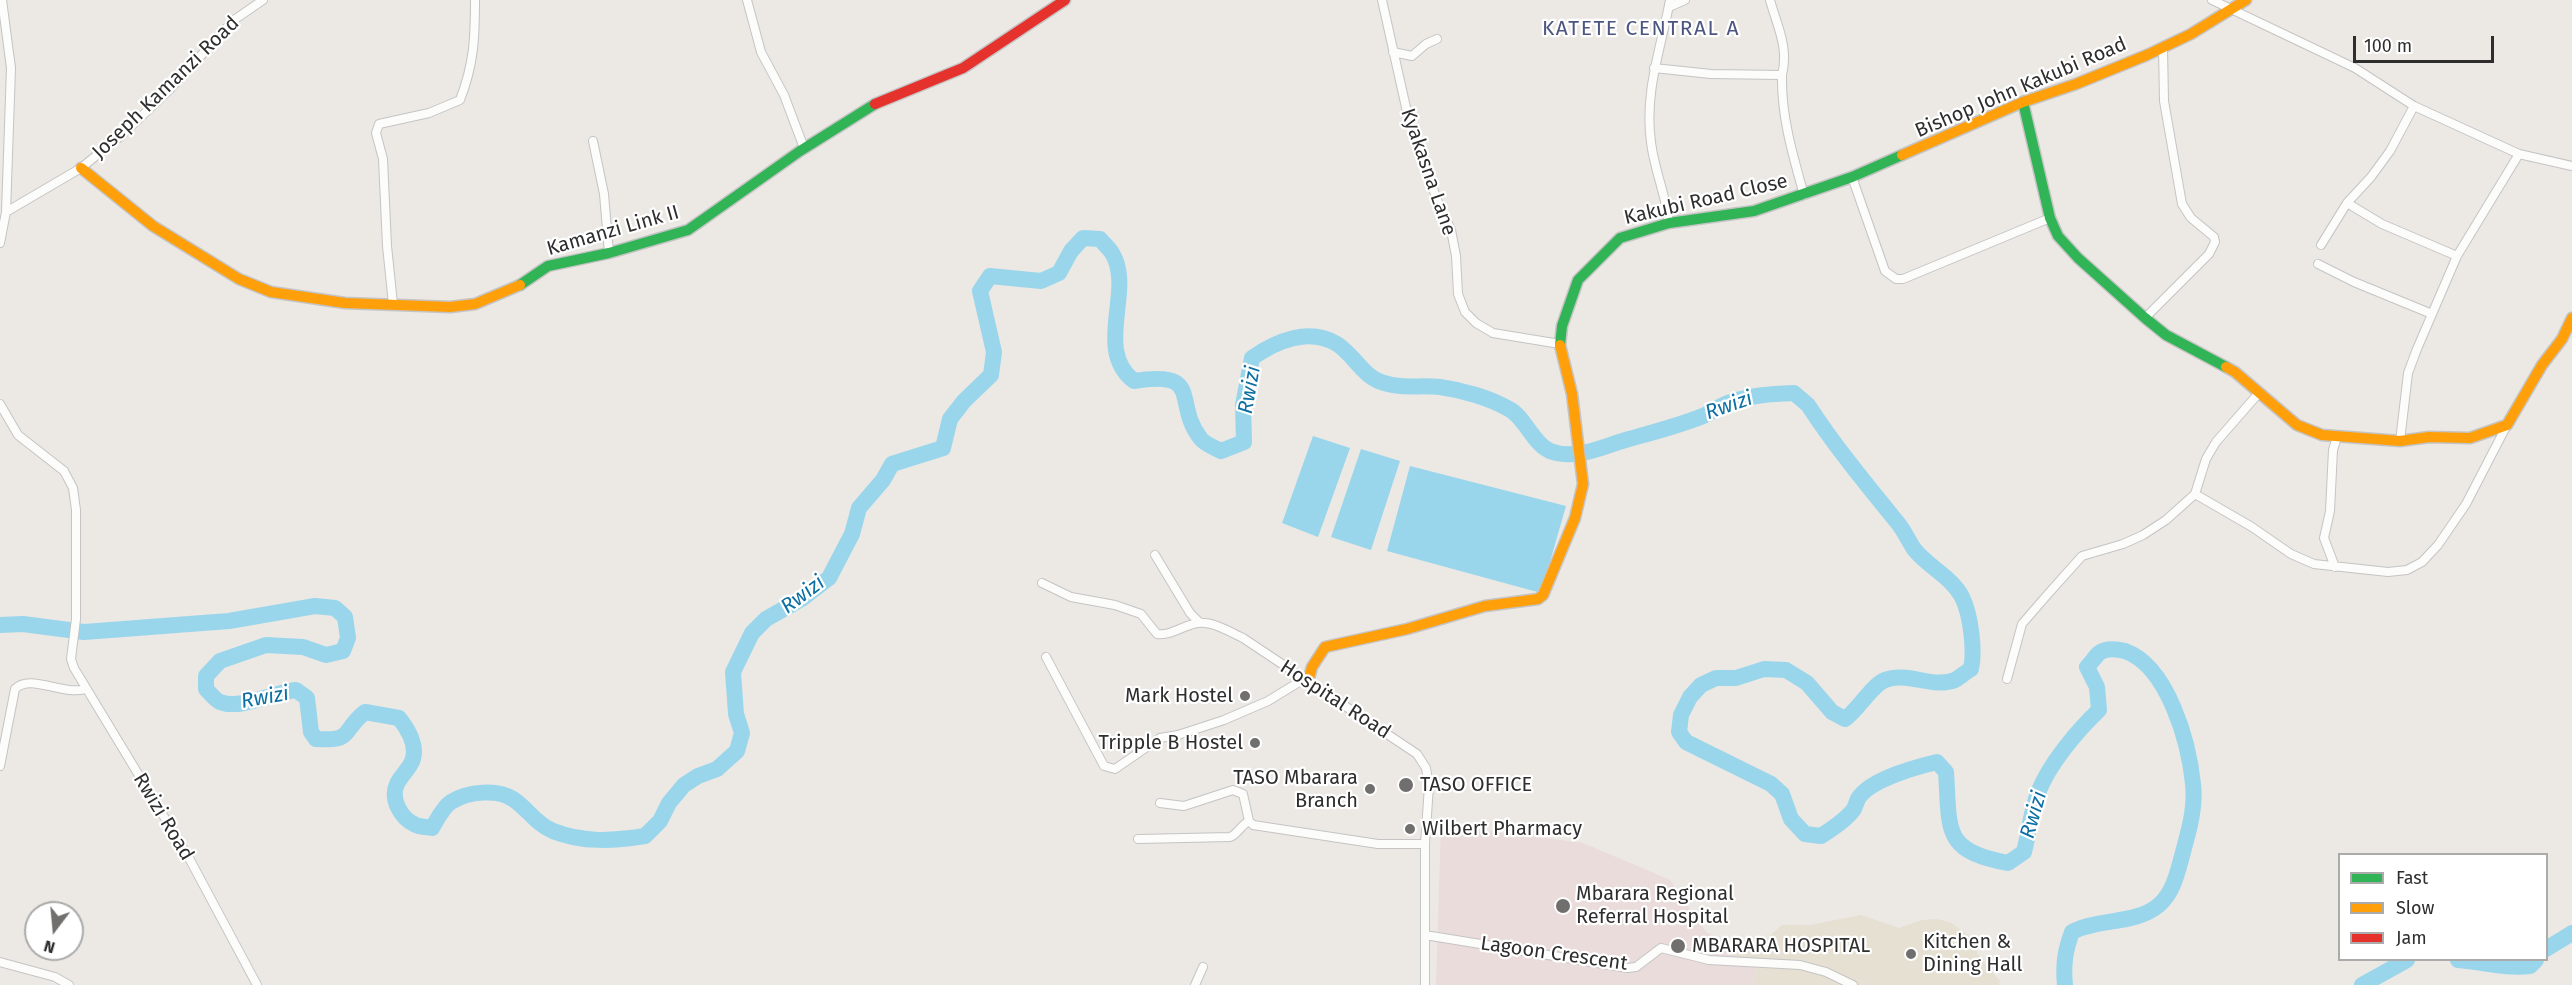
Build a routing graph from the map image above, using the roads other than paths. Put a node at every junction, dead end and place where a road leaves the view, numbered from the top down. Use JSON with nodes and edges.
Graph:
{"nodes":[{"id":1,"x":3,"y":0,"type":"edge"},
{"id":2,"x":263,"y":0,"type":"edge"},
{"id":3,"x":475,"y":0,"type":"edge"},
{"id":4,"x":747,"y":0,"type":"edge"},
{"id":5,"x":1065,"y":0,"type":"edge"},
{"id":6,"x":1382,"y":0,"type":"edge"},
{"id":7,"x":1685,"y":0,"type":"edge"},
{"id":8,"x":1770,"y":0,"type":"edge"},
{"id":9,"x":2212,"y":0,"type":"edge"},
{"id":10,"x":2246,"y":0,"type":"edge"},
{"id":11,"x":1669,"y":4,"type":"edge"},
{"id":12,"x":2233,"y":9,"type":"junction"},
{"id":13,"x":1437,"y":39,"type":"dead end"},
{"id":14,"x":2163,"y":48,"type":"junction"},
{"id":15,"x":1393,"y":52,"type":"junction"},
{"id":16,"x":1654,"y":68,"type":"junction"},
{"id":17,"x":1782,"y":75,"type":"junction"},
{"id":18,"x":2023,"y":102,"type":"junction"},
{"id":19,"x":2414,"y":106,"type":"junction"},
{"id":20,"x":593,"y":141,"type":"dead end"},
{"id":21,"x":804,"y":148,"type":"junction"},
{"id":22,"x":2519,"y":154,"type":"junction"},
{"id":23,"x":2572,"y":166,"type":"edge"},
{"id":24,"x":81,"y":168,"type":"junction"},
{"id":25,"x":1852,"y":177,"type":"junction"},
{"id":26,"x":1804,"y":195,"type":"junction"},
{"id":27,"x":2348,"y":203,"type":"junction"},
{"id":28,"x":6,"y":212,"type":"junction"},
{"id":29,"x":2050,"y":218,"type":"junction"},
{"id":30,"x":1669,"y":223,"type":"junction"},
{"id":31,"x":0,"y":240,"type":"edge"},
{"id":32,"x":2321,"y":245,"type":"dead end"},
{"id":33,"x":609,"y":254,"type":"junction"},
{"id":34,"x":2457,"y":256,"type":"junction"},
{"id":35,"x":2318,"y":264,"type":"dead end"},
{"id":36,"x":393,"y":304,"type":"junction"},
{"id":37,"x":2432,"y":314,"type":"junction"},
{"id":38,"x":2145,"y":318,"type":"junction"},
{"id":39,"x":2572,"y":318,"type":"edge"},
{"id":40,"x":1560,"y":344,"type":"junction"},
{"id":41,"x":2258,"y":393,"type":"junction"},
{"id":42,"x":0,"y":404,"type":"edge"},
{"id":43,"x":2507,"y":424,"type":"junction"},
{"id":44,"x":2337,"y":437,"type":"junction"},
{"id":45,"x":2400,"y":441,"type":"junction"},
{"id":46,"x":2195,"y":494,"type":"junction"},
{"id":47,"x":1155,"y":555,"type":"dead end"},
{"id":48,"x":2335,"y":567,"type":"junction"},
{"id":49,"x":1042,"y":583,"type":"dead end"},
{"id":50,"x":1199,"y":622,"type":"junction"},
{"id":51,"x":1046,"y":657,"type":"dead end"},
{"id":52,"x":2007,"y":679,"type":"dead end"},
{"id":53,"x":1306,"y":680,"type":"junction"},
{"id":54,"x":85,"y":689,"type":"junction"},
{"id":55,"x":0,"y":766,"type":"edge"},
{"id":56,"x":1160,"y":803,"type":"dead end"},
{"id":57,"x":1249,"y":821,"type":"junction"},
{"id":58,"x":1138,"y":839,"type":"dead end"},
{"id":59,"x":1425,"y":844,"type":"junction"},
{"id":60,"x":1425,"y":935,"type":"junction"},
{"id":61,"x":0,"y":962,"type":"edge"},
{"id":62,"x":1203,"y":967,"type":"dead end"},
{"id":63,"x":69,"y":985,"type":"edge"},
{"id":64,"x":257,"y":985,"type":"edge"},
{"id":65,"x":1195,"y":985,"type":"edge"},
{"id":66,"x":1425,"y":985,"type":"edge"},
{"id":67,"x":1853,"y":985,"type":"edge"}],
"edges":[{"from":1,"to":28,"type":"street"},
{"from":2,"to":24,"type":"street","name":"Joseph Kamanzi Road"},
{"from":3,"to":36,"type":"street"},
{"from":4,"to":21,"type":"street"},
{"from":5,"to":21,"type":"street","name":"Kamanzi Link II"},
{"from":6,"to":15,"type":"street","name":"Kyakasna Lane"},
{"from":7,"to":11,"type":"street"},
{"from":8,"to":17,"type":"street"},
{"from":9,"to":12,"type":"street"},
{"from":10,"to":12,"type":"street","name":"Bishop John Kakubi Road"},
{"from":11,"to":16,"type":"street"},
{"from":12,"to":14,"type":"street","name":"Bishop John Kakubi Road"},
{"from":12,"to":19,"type":"street"},
{"from":13,"to":15,"type":"street"},
{"from":14,"to":18,"type":"street","name":"Bishop John Kakubi Road"},
{"from":14,"to":38,"type":"street"},
{"from":15,"to":40,"type":"street","name":"Kyakasna Lane"},
{"from":16,"to":17,"type":"street"},
{"from":16,"to":30,"type":"street"},
{"from":17,"to":26,"type":"street"},
{"from":18,"to":25,"type":"street","name":"Bishop John Kakubi Road"},
{"from":18,"to":29,"type":"street"},
{"from":19,"to":22,"type":"street"},
{"from":19,"to":27,"type":"street"},
{"from":20,"to":33,"type":"street"},
{"from":21,"to":33,"type":"street","name":"Kamanzi Link II"},
{"from":22,"to":23,"type":"street"},
{"from":22,"to":34,"type":"street"},
{"from":24,"to":28,"type":"street","name":"Joseph Kamanzi Road"},
{"from":24,"to":36,"type":"street","name":"Kamanzi Link II"},
{"from":25,"to":26,"type":"street","name":"Bishop John Kakubi Road"},
{"from":25,"to":29,"type":"street"},
{"from":26,"to":30,"type":"street","name":"Kakubi Road Close"},
{"from":27,"to":32,"type":"street"},
{"from":27,"to":34,"type":"street"},
{"from":28,"to":31,"type":"street"},
{"from":29,"to":38,"type":"street"},
{"from":30,"to":40,"type":"street","name":"Kakubi Road Close"},
{"from":33,"to":36,"type":"street","name":"Kamanzi Link II"},
{"from":34,"to":37,"type":"street"},
{"from":35,"to":37,"type":"street"},
{"from":37,"to":45,"type":"street"},
{"from":38,"to":41,"type":"street"},
{"from":39,"to":43,"type":"street"},
{"from":40,"to":53,"type":"street","name":"Kakubi Road Close"},
{"from":41,"to":44,"type":"street"},
{"from":41,"to":46,"type":"street"},
{"from":42,"to":54,"type":"street","name":"Rwizi Road"},
{"from":43,"to":45,"type":"street"},
{"from":43,"to":48,"type":"street"},
{"from":44,"to":45,"type":"street"},
{"from":44,"to":48,"type":"street"},
{"from":46,"to":48,"type":"street"},
{"from":46,"to":52,"type":"street"},
{"from":47,"to":50,"type":"street"},
{"from":49,"to":50,"type":"street"},
{"from":50,"to":53,"type":"street","name":"Hospital Road"},
{"from":51,"to":53,"type":"street"},
{"from":53,"to":59,"type":"street","name":"Hospital Road"},
{"from":54,"to":55,"type":"street"},
{"from":54,"to":64,"type":"street","name":"Rwizi Road"},
{"from":56,"to":57,"type":"street"},
{"from":57,"to":58,"type":"street"},
{"from":57,"to":59,"type":"street"},
{"from":59,"to":60,"type":"street","name":"Hospital Road"},
{"from":60,"to":66,"type":"street","name":"Hospital Road"},
{"from":60,"to":67,"type":"street","name":"Lagoon Crescent"},
{"from":61,"to":63,"type":"street"},
{"from":62,"to":65,"type":"street"}]}
